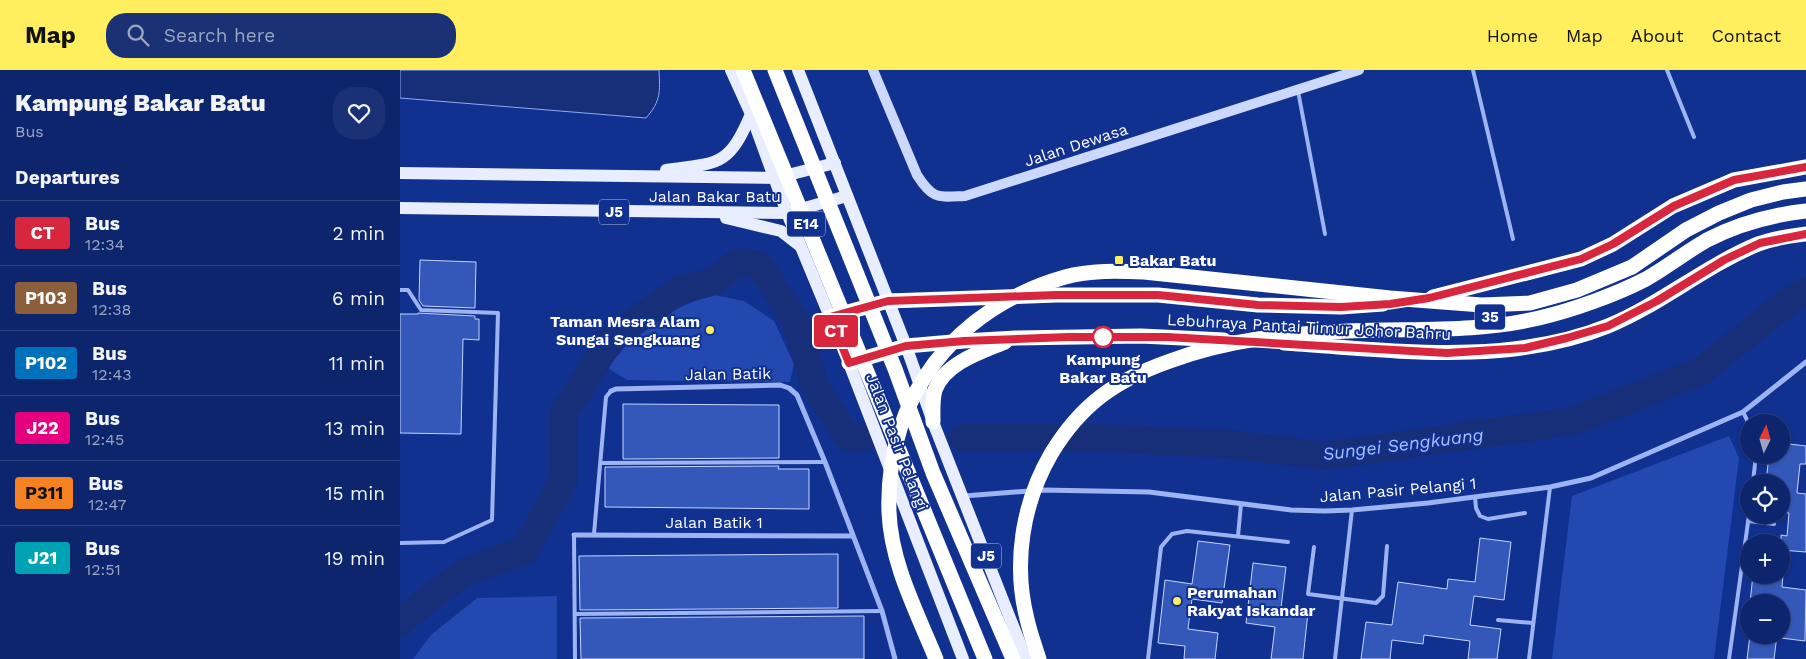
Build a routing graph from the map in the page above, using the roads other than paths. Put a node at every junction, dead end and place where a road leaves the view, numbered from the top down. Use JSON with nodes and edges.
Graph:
{"nodes":[{"id":1,"x":732,"y":70,"type":"edge"},
{"id":2,"x":743,"y":70,"type":"edge"},
{"id":3,"x":775,"y":70,"type":"edge"},
{"id":4,"x":798,"y":70,"type":"edge"},
{"id":5,"x":873,"y":70,"type":"edge"},
{"id":6,"x":1359,"y":70,"type":"edge"},
{"id":7,"x":1473,"y":70,"type":"edge"},
{"id":8,"x":1667,"y":70,"type":"edge"},
{"id":9,"x":1298,"y":91,"type":"junction"},
{"id":10,"x":751,"y":114,"type":"junction"},
{"id":11,"x":1694,"y":137,"type":"dead end"},
{"id":12,"x":835,"y":163,"type":"junction"},
{"id":13,"x":1806,"y":167,"type":"edge"},
{"id":14,"x":400,"y":173,"type":"edge"},
{"id":15,"x":627,"y":175,"type":"junction"},
{"id":16,"x":776,"y":178,"type":"junction"},
{"id":17,"x":1806,"y":189,"type":"edge"},
{"id":18,"x":847,"y":196,"type":"junction"},
{"id":19,"x":400,"y":208,"type":"edge"},
{"id":20,"x":1806,"y":211,"type":"edge"},
{"id":21,"x":699,"y":213,"type":"junction"},
{"id":22,"x":787,"y":213,"type":"junction"},
{"id":23,"x":1325,"y":234,"type":"dead end"},
{"id":24,"x":1806,"y":234,"type":"edge"},
{"id":25,"x":1514,"y":239,"type":"dead end"},
{"id":26,"x":801,"y":247,"type":"junction"},
{"id":27,"x":1510,"y":276,"type":"junction"},
{"id":28,"x":400,"y":290,"type":"edge"},
{"id":29,"x":888,"y":301,"type":"junction"},
{"id":30,"x":830,"y":317,"type":"junction"},
{"id":31,"x":1016,"y":338,"type":"junction"},
{"id":32,"x":906,"y":346,"type":"junction"},
{"id":33,"x":1525,"y":348,"type":"junction"},
{"id":34,"x":1806,"y":362,"type":"edge"},
{"id":35,"x":849,"y":363,"type":"junction"},
{"id":36,"x":611,"y":391,"type":"joint"},
{"id":37,"x":1743,"y":412,"type":"joint"},
{"id":38,"x":933,"y":422,"type":"junction"},
{"id":39,"x":825,"y":462,"type":"junction"},
{"id":40,"x":601,"y":463,"type":"junction"},
{"id":41,"x":1550,"y":487,"type":"junction"},
{"id":42,"x":962,"y":496,"type":"junction"},
{"id":43,"x":1475,"y":497,"type":"junction"},
{"id":44,"x":1241,"y":504,"type":"junction"},
{"id":45,"x":1352,"y":510,"type":"junction"},
{"id":46,"x":1525,"y":513,"type":"dead end"},
{"id":47,"x":1748,"y":524,"type":"edge"},
{"id":48,"x":574,"y":534,"type":"joint"},
{"id":49,"x":594,"y":534,"type":"junction"},
{"id":50,"x":852,"y":536,"type":"junction"},
{"id":51,"x":1238,"y":536,"type":"junction"},
{"id":52,"x":1288,"y":542,"type":"dead end"},
{"id":53,"x":400,"y":543,"type":"edge"},
{"id":54,"x":1314,"y":546,"type":"dead end"},
{"id":55,"x":1388,"y":546,"type":"dead end"},
{"id":56,"x":1342,"y":598,"type":"junction"},
{"id":57,"x":882,"y":611,"type":"junction"},
{"id":58,"x":575,"y":614,"type":"junction"},
{"id":59,"x":1498,"y":620,"type":"dead end"},
{"id":60,"x":1533,"y":623,"type":"junction"},
{"id":61,"x":575,"y":659,"type":"edge"},
{"id":62,"x":895,"y":659,"type":"edge"},
{"id":63,"x":936,"y":659,"type":"edge"},
{"id":64,"x":963,"y":659,"type":"edge"},
{"id":65,"x":985,"y":659,"type":"edge"},
{"id":66,"x":1013,"y":659,"type":"edge"},
{"id":67,"x":1026,"y":659,"type":"edge"},
{"id":68,"x":1039,"y":659,"type":"edge"},
{"id":69,"x":1148,"y":659,"type":"edge"},
{"id":70,"x":1335,"y":659,"type":"edge"},
{"id":71,"x":1529,"y":659,"type":"edge"},
{"id":72,"x":1729,"y":659,"type":"edge"}],
"edges":[{"from":1,"to":10,"type":"main road","name":"Jalan Pasir Pelangi"},
{"from":2,"to":65,"type":"highway","number":"E14"},
{"from":3,"to":66,"type":"highway","number":"E14"},
{"from":4,"to":12,"type":"main road"},
{"from":5,"to":9,"type":"street","name":"Jalan Dewasa"},
{"from":6,"to":9,"type":"street","name":"Jalan Dewasa"},
{"from":7,"to":25,"type":"lane"},
{"from":8,"to":11,"type":"lane"},
{"from":9,"to":23,"type":"lane"},
{"from":10,"to":15,"type":"main road"},
{"from":10,"to":16,"type":"main road","name":"Jalan Pasir Pelangi"},
{"from":12,"to":16,"type":"main road","name":"Jalan Bakar Batu"},
{"from":12,"to":18,"type":"main road","number":"J5"},
{"from":13,"to":27,"type":"highway","name":"Lebuhraya Pantai Timur Johor Bahru","number":"35"},
{"from":14,"to":15,"type":"main road","name":"Jalan Bakar Batu"},
{"from":15,"to":16,"type":"main road","name":"Jalan Bakar Batu"},
{"from":16,"to":22,"type":"main road","name":"Jalan Pasir Pelangi"},
{"from":17,"to":63,"type":"highway"},
{"from":18,"to":22,"type":"main road","name":"Jalan Bakar Batu","number":"J5"},
{"from":18,"to":29,"type":"main road","number":"J5"},
{"from":19,"to":21,"type":"main road","name":"Jalan Bakar Batu","number":"J5"},
{"from":20,"to":68,"type":"highway"},
{"from":21,"to":22,"type":"main road","name":"Jalan Bakar Batu","number":"J5"},
{"from":21,"to":26,"type":"main road"},
{"from":22,"to":26,"type":"main road","name":"Jalan Pasir Pelangi"},
{"from":24,"to":33,"type":"highway","name":"Lebuhraya Pantai Timur Johor Bahru","number":"35"},
{"from":26,"to":30,"type":"main road","name":"Jalan Pasir Pelangi"},
{"from":27,"to":29,"type":"highway","name":"Lebuhraya Pantai Timur Johor Bahru","number":"35"},
{"from":27,"to":33,"type":"highway","number":"35"},
{"from":28,"to":53,"type":"lane"},
{"from":29,"to":30,"type":"highway","name":"Lebuhraya Pantai Timur Johor Bahru","number":"35"},
{"from":29,"to":32,"type":"main road","number":"J5"},
{"from":30,"to":35,"type":"main road","name":"Jalan Pasir Pelangi"},
{"from":31,"to":32,"type":"highway","name":"Lebuhraya Pantai Timur Johor Bahru","number":"35"},
{"from":31,"to":33,"type":"highway","name":"Lebuhraya Pantai Timur Johor Bahru","number":"35"},
{"from":31,"to":38,"type":"highway"},
{"from":32,"to":35,"type":"highway","name":"Lebuhraya Pantai Timur Johor Bahru","number":"35"},
{"from":32,"to":38,"type":"main road","number":"J5"},
{"from":34,"to":37,"type":"street","name":"Jalan Pasir Pelangi 1"},
{"from":35,"to":64,"type":"main road","name":"Jalan Pasir Pelangi"},
{"from":36,"to":39,"type":"street","name":"Jalan Batik"},
{"from":36,"to":40,"type":"lane","name":"Jalan Batik"},
{"from":37,"to":41,"type":"street","name":"Jalan Pasir Pelangi 1"},
{"from":38,"to":42,"type":"main road","number":"J5"},
{"from":39,"to":40,"type":"lane"},
{"from":39,"to":50,"type":"street","name":"Jalan Batik"},
{"from":40,"to":49,"type":"lane","name":"Jalan Batik"},
{"from":41,"to":43,"type":"street","name":"Jalan Pasir Pelangi 1"},
{"from":41,"to":60,"type":"lane"},
{"from":42,"to":44,"type":"street","name":"Jalan Pasir Pelangi 1"},
{"from":42,"to":67,"type":"main road","number":"J5"},
{"from":43,"to":45,"type":"street","name":"Jalan Pasir Pelangi 1"},
{"from":43,"to":46,"type":"lane"},
{"from":44,"to":45,"type":"street","name":"Jalan Pasir Pelangi 1"},
{"from":44,"to":51,"type":"lane"},
{"from":45,"to":56,"type":"lane"},
{"from":47,"to":72,"type":"lane"},
{"from":48,"to":49,"type":"street","name":"Jalan Batik 1"},
{"from":48,"to":58,"type":"lane"},
{"from":49,"to":50,"type":"street","name":"Jalan Batik 1"},
{"from":50,"to":57,"type":"street","name":"Jalan Batik"},
{"from":51,"to":52,"type":"lane"},
{"from":51,"to":69,"type":"lane"},
{"from":54,"to":56,"type":"lane"},
{"from":55,"to":56,"type":"lane"},
{"from":56,"to":70,"type":"lane"},
{"from":57,"to":58,"type":"lane"},
{"from":57,"to":62,"type":"street","name":"Jalan Batik"},
{"from":58,"to":61,"type":"lane"},
{"from":59,"to":60,"type":"lane"},
{"from":60,"to":71,"type":"lane"}]}
